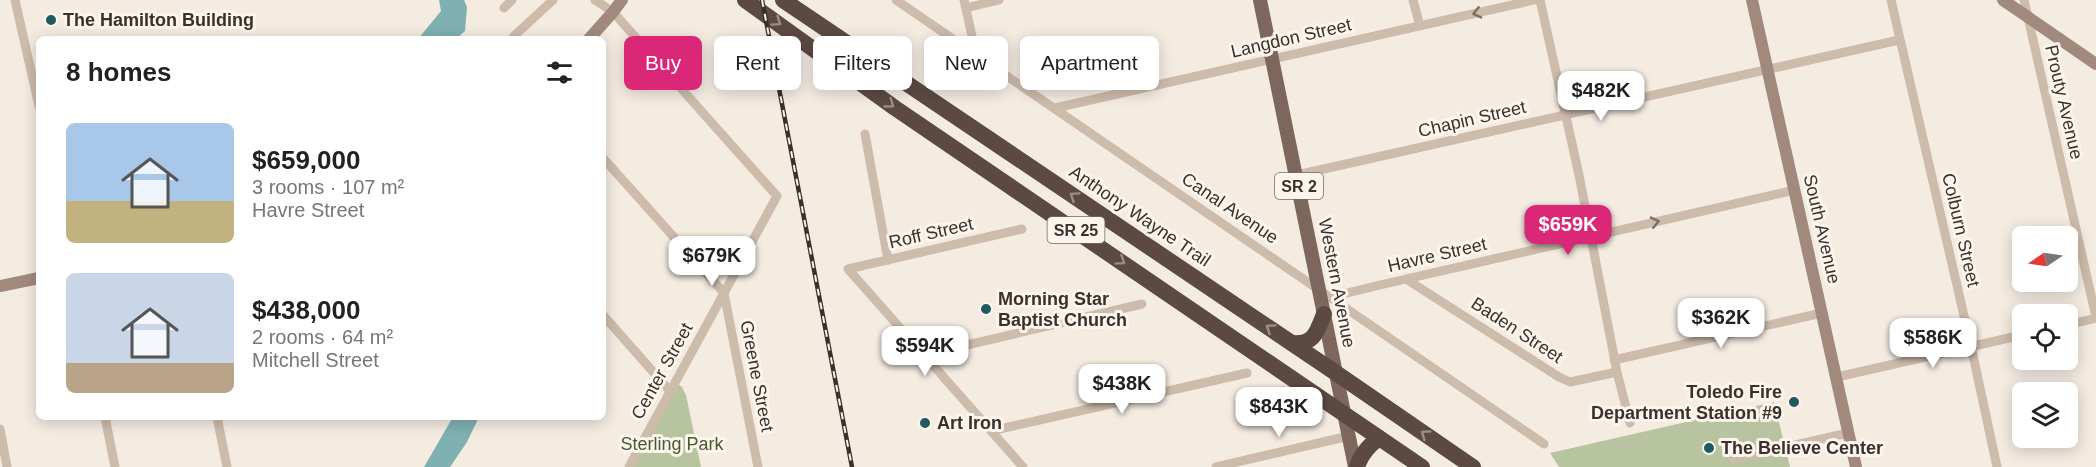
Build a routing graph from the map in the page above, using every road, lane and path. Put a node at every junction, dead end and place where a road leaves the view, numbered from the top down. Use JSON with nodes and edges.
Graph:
{"nodes":[{"id":1,"x":15,"y":0,"type":"edge"},
{"id":2,"x":512,"y":0,"type":"edge"},
{"id":3,"x":553,"y":0,"type":"edge"},
{"id":4,"x":595,"y":0,"type":"edge"},
{"id":5,"x":622,"y":0,"type":"edge"},
{"id":6,"x":745,"y":0,"type":"edge"},
{"id":7,"x":783,"y":0,"type":"edge"},
{"id":8,"x":896,"y":0,"type":"edge"},
{"id":9,"x":999,"y":0,"type":"edge"},
{"id":10,"x":1260,"y":0,"type":"edge"},
{"id":11,"x":1413,"y":0,"type":"edge"},
{"id":12,"x":1534,"y":0,"type":"edge"},
{"id":13,"x":1540,"y":0,"type":"edge"},
{"id":14,"x":1752,"y":0,"type":"edge"},
{"id":15,"x":1891,"y":0,"type":"edge"},
{"id":16,"x":2003,"y":0,"type":"edge"},
{"id":17,"x":2024,"y":0,"type":"edge"},
{"id":18,"x":965,"y":4,"type":"edge"},
{"id":19,"x":504,"y":8,"type":"dead end"},
{"id":20,"x":614,"y":12,"type":"junction"},
{"id":21,"x":2028,"y":18,"type":"junction"},
{"id":22,"x":1419,"y":26,"type":"junction"},
{"id":23,"x":515,"y":36,"type":"edge"},
{"id":24,"x":592,"y":36,"type":"edge"},
{"id":25,"x":949,"y":36,"type":"edge"},
{"id":26,"x":972,"y":36,"type":"edge"},
{"id":27,"x":1899,"y":40,"type":"junction"},
{"id":28,"x":1273,"y":59,"type":"junction"},
{"id":29,"x":2096,"y":64,"type":"edge"},
{"id":30,"x":1768,"y":71,"type":"junction"},
{"id":31,"x":1008,"y":76,"type":"edge"},
{"id":32,"x":36,"y":89,"type":"edge"},
{"id":33,"x":1055,"y":108,"type":"junction"},
{"id":34,"x":1566,"y":115,"type":"junction"},
{"id":35,"x":865,"y":134,"type":"dead end"},
{"id":36,"x":606,"y":161,"type":"edge"},
{"id":37,"x":1297,"y":175,"type":"junction"},
{"id":38,"x":1795,"y":190,"type":"junction"},
{"id":39,"x":1022,"y":229,"type":"dead end"},
{"id":40,"x":1590,"y":237,"type":"junction"},
{"id":41,"x":888,"y":260,"type":"junction"},
{"id":42,"x":36,"y":279,"type":"edge"},
{"id":43,"x":1406,"y":279,"type":"junction"},
{"id":44,"x":0,"y":286,"type":"edge"},
{"id":45,"x":1320,"y":290,"type":"junction"},
{"id":46,"x":724,"y":293,"type":"junction"},
{"id":47,"x":1333,"y":299,"type":"junction"},
{"id":48,"x":1143,"y":304,"type":"dead end"},
{"id":49,"x":1822,"y":313,"type":"junction"},
{"id":50,"x":1324,"y":314,"type":"junction"},
{"id":51,"x":606,"y":318,"type":"edge"},
{"id":52,"x":2096,"y":318,"type":"edge"},
{"id":53,"x":2078,"y":322,"type":"edge"},
{"id":54,"x":2012,"y":337,"type":"edge"},
{"id":55,"x":1292,"y":343,"type":"junction"},
{"id":56,"x":1971,"y":346,"type":"junction"},
{"id":57,"x":924,"y":355,"type":"junction"},
{"id":58,"x":1614,"y":360,"type":"junction"},
{"id":59,"x":1617,"y":372,"type":"junction"},
{"id":60,"x":1247,"y":373,"type":"dead end"},
{"id":61,"x":1336,"y":373,"type":"junction"},
{"id":62,"x":1837,"y":377,"type":"junction"},
{"id":63,"x":670,"y":391,"type":"junction"},
{"id":64,"x":1344,"y":414,"type":"junction"},
{"id":65,"x":106,"y":420,"type":"edge"},
{"id":66,"x":218,"y":420,"type":"edge"},
{"id":67,"x":1630,"y":423,"type":"dead end"},
{"id":68,"x":0,"y":429,"type":"edge"},
{"id":69,"x":991,"y":431,"type":"junction"},
{"id":70,"x":1848,"y":433,"type":"junction"},
{"id":71,"x":1349,"y":436,"type":"junction"},
{"id":72,"x":1379,"y":438,"type":"junction"},
{"id":73,"x":1544,"y":444,"type":"dead end"},
{"id":74,"x":1734,"y":459,"type":"dead end"},
{"id":75,"x":7,"y":467,"type":"edge"},
{"id":76,"x":115,"y":467,"type":"edge"},
{"id":77,"x":227,"y":467,"type":"edge"},
{"id":78,"x":629,"y":467,"type":"edge"},
{"id":79,"x":758,"y":467,"type":"edge"},
{"id":80,"x":1023,"y":467,"type":"edge"},
{"id":81,"x":1216,"y":467,"type":"edge"},
{"id":82,"x":1356,"y":467,"type":"edge"},
{"id":83,"x":1422,"y":467,"type":"edge"},
{"id":84,"x":1473,"y":467,"type":"edge"},
{"id":85,"x":1856,"y":467,"type":"edge"},
{"id":86,"x":1997,"y":467,"type":"edge"}],
"edges":[{"from":1,"to":32,"type":"street"},
{"from":2,"to":19,"type":"street"},
{"from":3,"to":23,"type":"street"},
{"from":4,"to":20,"type":"street"},
{"from":5,"to":20,"type":"street"},
{"from":6,"to":64,"type":"highway","number":"SR 25","one_way":true},
{"from":55,"to":7,"type":"highway","name":"Anthony Wayne Trail","number":"SR 25","one_way":true},
{"from":8,"to":25,"type":"street","name":"Canal Avenue"},
{"from":9,"to":18,"type":"street"},
{"from":10,"to":28,"type":"main road","name":"Western Avenue","number":"SR 2"},
{"from":11,"to":22,"type":"street"},
{"from":12,"to":22,"type":"street","name":"Langdon Street","one_way":true},
{"from":13,"to":34,"type":"street"},
{"from":14,"to":30,"type":"street","name":"South Avenue"},
{"from":15,"to":27,"type":"street","name":"Colburn Street"},
{"from":16,"to":21,"type":"street"},
{"from":17,"to":21,"type":"street","name":"Prouty Avenue"},
{"from":18,"to":26,"type":"street"},
{"from":20,"to":24,"type":"street"},
{"from":20,"to":46,"type":"street","name":"Center Street"},
{"from":21,"to":29,"type":"street"},
{"from":21,"to":52,"type":"street","name":"Prouty Avenue"},
{"from":22,"to":28,"type":"street","name":"Langdon Street"},
{"from":27,"to":30,"type":"street","name":"Chapin Street"},
{"from":27,"to":56,"type":"street","name":"Colburn Street"},
{"from":28,"to":33,"type":"street","name":"Langdon Street"},
{"from":28,"to":37,"type":"main road","name":"Western Avenue","number":"SR 2"},
{"from":30,"to":34,"type":"street","name":"Chapin Street"},
{"from":30,"to":38,"type":"street","name":"South Avenue"},
{"from":31,"to":33,"type":"street","name":"Canal Avenue"},
{"from":33,"to":45,"type":"street","name":"Canal Avenue"},
{"from":34,"to":37,"type":"street","name":"Chapin Street"},
{"from":34,"to":40,"type":"street"},
{"from":35,"to":41,"type":"street"},
{"from":36,"to":46,"type":"street"},
{"from":37,"to":45,"type":"main road","name":"Western Avenue","number":"SR 2"},
{"from":40,"to":38,"type":"street","name":"Havre Street","one_way":true},
{"from":38,"to":49,"type":"street","name":"South Avenue"},
{"from":39,"to":41,"type":"street","name":"Roff Street"},
{"from":40,"to":43,"type":"street","name":"Havre Street"},
{"from":40,"to":58,"type":"street"},
{"from":41,"to":57,"type":"street","name":"Roff Street"},
{"from":42,"to":44,"type":"street"},
{"from":43,"to":47,"type":"street","name":"Havre Street"},
{"from":43,"to":59,"type":"street","name":"Baden Street"},
{"from":45,"to":47,"type":"street","name":"Canal Avenue"},
{"from":45,"to":50,"type":"main road","name":"Western Avenue","number":"SR 2"},
{"from":46,"to":63,"type":"street","name":"Center Street"},
{"from":46,"to":79,"type":"street","name":"Greene Street"},
{"from":47,"to":73,"type":"street","name":"Canal Avenue"},
{"from":48,"to":57,"type":"street"},
{"from":49,"to":58,"type":"street"},
{"from":49,"to":62,"type":"street","name":"South Avenue"},
{"from":50,"to":55,"type":"highway"},
{"from":50,"to":61,"type":"main road","name":"Western Avenue","number":"SR 2"},
{"from":51,"to":63,"type":"street"},
{"from":52,"to":53,"type":"street"},
{"from":54,"to":56,"type":"street"},
{"from":55,"to":61,"type":"highway","name":"Anthony Wayne Trail","number":"SR 25"},
{"from":56,"to":62,"type":"street"},
{"from":56,"to":86,"type":"street","name":"Colburn Street"},
{"from":57,"to":69,"type":"street"},
{"from":58,"to":59,"type":"street"},
{"from":59,"to":67,"type":"street"},
{"from":60,"to":69,"type":"street"},
{"from":61,"to":64,"type":"main road","name":"Western Avenue","number":"SR 2"},
{"from":84,"to":61,"type":"highway","name":"Anthony Wayne Trail","number":"SR 25","one_way":true},
{"from":62,"to":70,"type":"street","name":"South Avenue"},
{"from":63,"to":78,"type":"street","name":"Center Street"},
{"from":64,"to":71,"type":"main road","name":"Western Avenue","number":"SR 2"},
{"from":64,"to":72,"type":"highway","number":"SR 25"},
{"from":65,"to":76,"type":"street"},
{"from":66,"to":77,"type":"street"},
{"from":68,"to":75,"type":"street"},
{"from":69,"to":80,"type":"street"},
{"from":70,"to":74,"type":"street"},
{"from":70,"to":85,"type":"street","name":"South Avenue"},
{"from":71,"to":81,"type":"street"},
{"from":71,"to":82,"type":"main road","name":"Western Avenue","number":"SR 2"},
{"from":72,"to":82,"type":"highway"},
{"from":72,"to":83,"type":"highway","number":"SR 25"}]}
